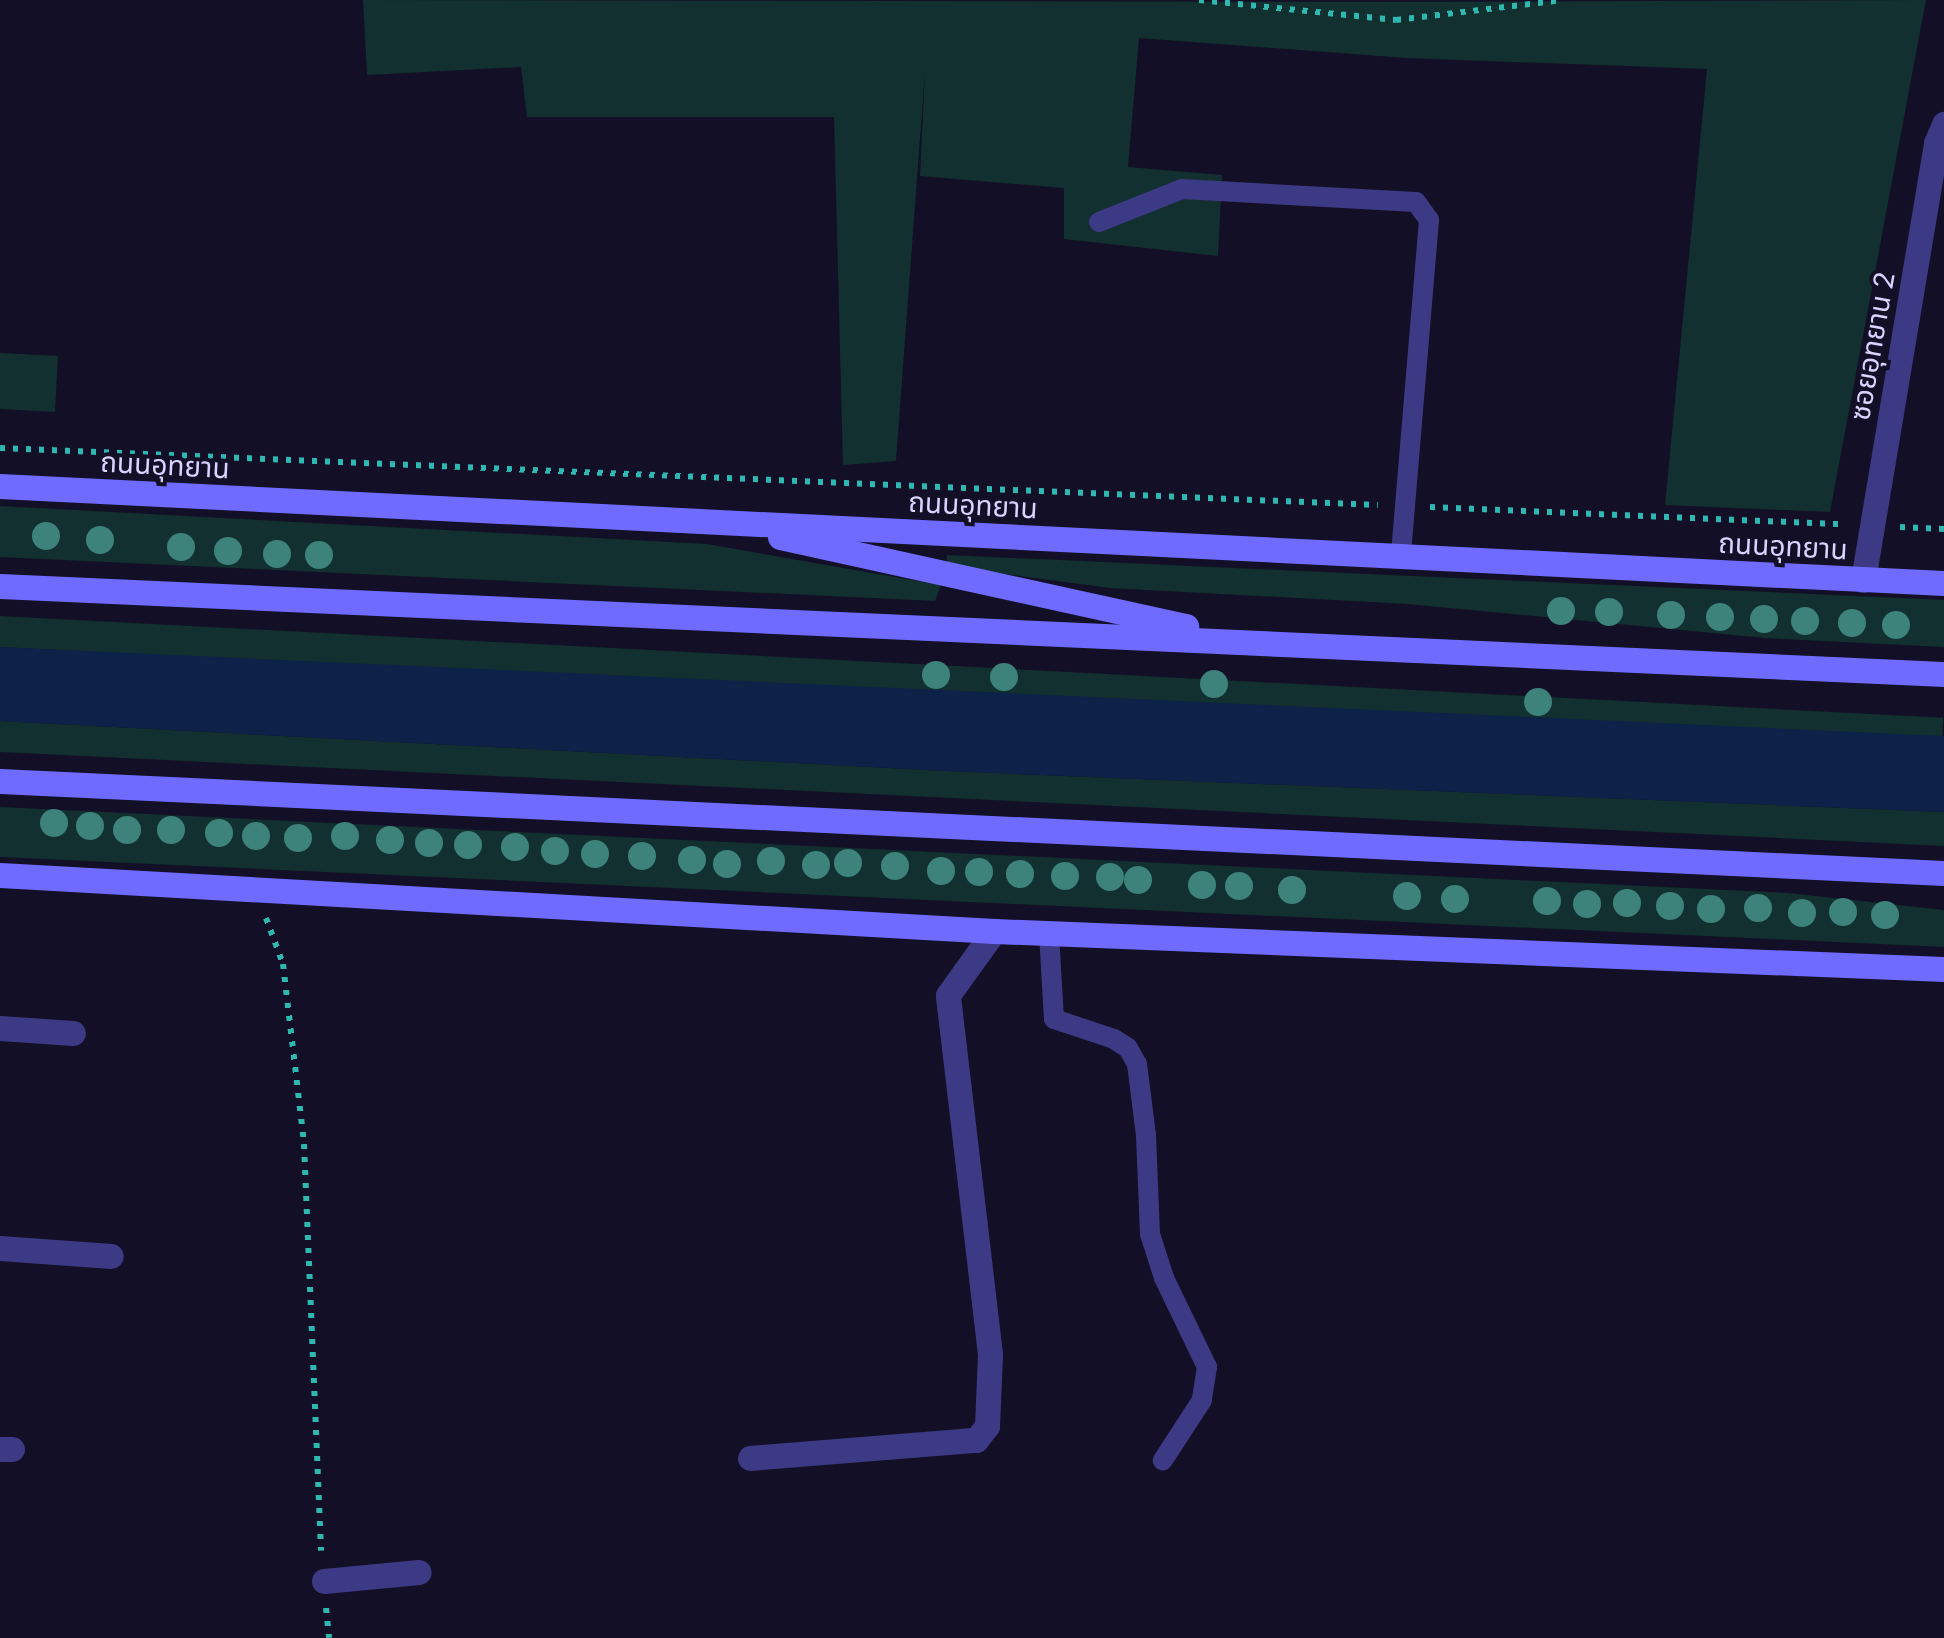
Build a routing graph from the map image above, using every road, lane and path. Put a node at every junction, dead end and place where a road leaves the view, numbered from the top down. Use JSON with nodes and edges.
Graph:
{"nodes":[{"id":1,"x":1200,"y":0,"type":"edge"},
{"id":2,"x":1563,"y":0,"type":"edge"},
{"id":3,"x":1944,"y":124,"type":"edge"},
{"id":4,"x":1098,"y":222,"type":"dead end"},
{"id":5,"x":0,"y":448,"type":"edge"},
{"id":6,"x":0,"y":486,"type":"edge"},
{"id":7,"x":1406,"y":506,"type":"junction"},
{"id":8,"x":712,"y":522,"type":"junction"},
{"id":9,"x":1872,"y":526,"type":"junction"},
{"id":10,"x":1944,"y":530,"type":"edge"},
{"id":11,"x":1401,"y":556,"type":"junction"},
{"id":12,"x":1862,"y":580,"type":"junction"},
{"id":13,"x":1944,"y":583,"type":"edge"},
{"id":14,"x":0,"y":586,"type":"edge"},
{"id":15,"x":1251,"y":640,"type":"junction"},
{"id":16,"x":1944,"y":674,"type":"edge"},
{"id":17,"x":0,"y":780,"type":"edge"},
{"id":18,"x":1944,"y":873,"type":"edge"},
{"id":19,"x":0,"y":875,"type":"edge"},
{"id":20,"x":256,"y":889,"type":"junction"},
{"id":21,"x":994,"y":931,"type":"junction"},
{"id":22,"x":1049,"y":933,"type":"junction"},
{"id":23,"x":1944,"y":969,"type":"edge"},
{"id":24,"x":0,"y":1028,"type":"edge"},
{"id":25,"x":73,"y":1032,"type":"dead end"},
{"id":26,"x":0,"y":1248,"type":"edge"},
{"id":27,"x":111,"y":1256,"type":"dead end"},
{"id":28,"x":750,"y":1458,"type":"dead end"},
{"id":29,"x":1163,"y":1460,"type":"dead end"},
{"id":30,"x":419,"y":1572,"type":"dead end"},
{"id":31,"x":324,"y":1581,"type":"junction"},
{"id":32,"x":330,"y":1638,"type":"edge"}],
"edges":[{"from":1,"to":2,"type":"path"},
{"from":3,"to":9,"type":"street","name":"ซอยอุทยาน 2"},
{"from":4,"to":7,"type":"lane"},
{"from":5,"to":7,"type":"path"},
{"from":6,"to":8,"type":"main road","name":"ถนนอุทยาน"},
{"from":7,"to":9,"type":"path"},
{"from":7,"to":11,"type":"lane"},
{"from":8,"to":11,"type":"main road","name":"ถนนอุทยาน"},
{"from":8,"to":15,"type":"main road"},
{"from":9,"to":10,"type":"path"},
{"from":9,"to":12,"type":"street","name":"ซอยอุทยาน 2"},
{"from":11,"to":12,"type":"main road","name":"ถนนอุทยาน"},
{"from":12,"to":13,"type":"main road","name":"ถนนอุทยาน"},
{"from":14,"to":15,"type":"main road"},
{"from":15,"to":16,"type":"main road"},
{"from":17,"to":18,"type":"main road"},
{"from":19,"to":20,"type":"main road"},
{"from":20,"to":21,"type":"main road"},
{"from":20,"to":31,"type":"path"},
{"from":21,"to":22,"type":"main road"},
{"from":21,"to":28,"type":"street"},
{"from":22,"to":23,"type":"main road"},
{"from":22,"to":29,"type":"lane"},
{"from":24,"to":25,"type":"street"},
{"from":26,"to":27,"type":"street"},
{"from":30,"to":31,"type":"street"},
{"from":31,"to":32,"type":"path"}]}
